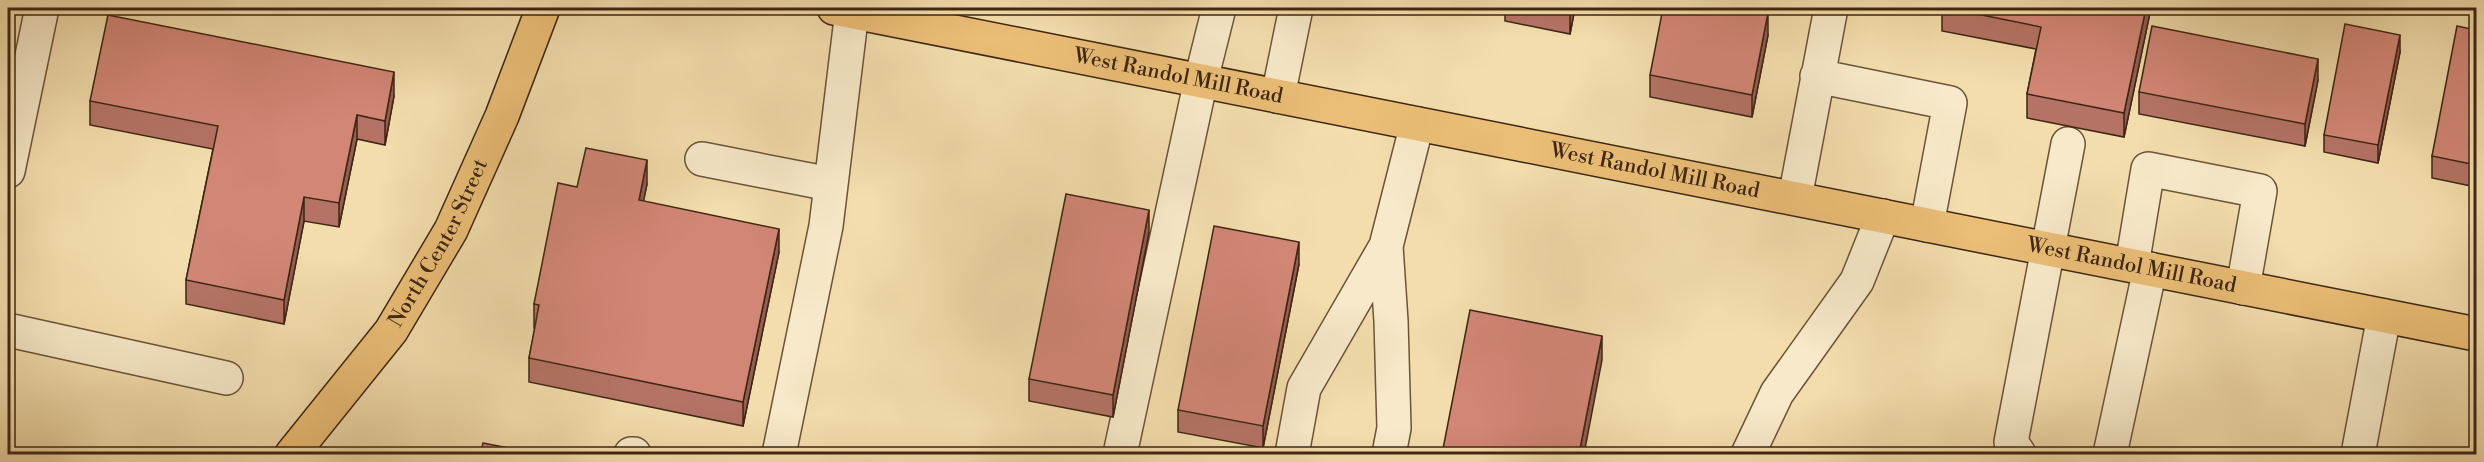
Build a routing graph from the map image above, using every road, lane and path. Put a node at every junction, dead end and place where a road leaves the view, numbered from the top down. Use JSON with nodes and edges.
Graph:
{"nodes":[{"id":1,"x":42,"y":8,"type":"edge"},
{"id":2,"x":543,"y":8,"type":"edge"},
{"id":3,"x":1219,"y":8,"type":"edge"},
{"id":4,"x":1296,"y":8,"type":"edge"},
{"id":5,"x":1830,"y":8,"type":"edge"},
{"id":6,"x":843,"y":9,"type":"edge"},
{"id":7,"x":1817,"y":76,"type":"junction"},
{"id":8,"x":1201,"y":80,"type":"junction"},
{"id":9,"x":1278,"y":96,"type":"junction"},
{"id":10,"x":1417,"y":124,"type":"junction"},
{"id":11,"x":2068,"y":144,"type":"dead end"},
{"id":12,"x":702,"y":159,"type":"dead end"},
{"id":13,"x":8,"y":171,"type":"edge"},
{"id":14,"x":830,"y":184,"type":"junction"},
{"id":15,"x":1795,"y":198,"type":"junction"},
{"id":16,"x":1883,"y":216,"type":"junction"},
{"id":17,"x":1927,"y":225,"type":"junction"},
{"id":18,"x":1386,"y":246,"type":"junction"},
{"id":19,"x":2048,"y":249,"type":"junction"},
{"id":20,"x":2141,"y":267,"type":"junction"},
{"id":21,"x":2243,"y":288,"type":"junction"},
{"id":22,"x":2384,"y":316,"type":"junction"},
{"id":23,"x":8,"y":330,"type":"edge"},
{"id":24,"x":2476,"y":334,"type":"edge"},
{"id":25,"x":226,"y":378,"type":"dead end"},
{"id":26,"x":292,"y":454,"type":"edge"},
{"id":27,"x":779,"y":454,"type":"edge"},
{"id":28,"x":1120,"y":454,"type":"edge"},
{"id":29,"x":1292,"y":454,"type":"edge"},
{"id":30,"x":1389,"y":454,"type":"edge"},
{"id":31,"x":1748,"y":454,"type":"edge"},
{"id":32,"x":2019,"y":454,"type":"edge"},
{"id":33,"x":2110,"y":454,"type":"edge"},
{"id":34,"x":2358,"y":454,"type":"edge"}],
"edges":[{"from":1,"to":13,"type":"street"},
{"from":2,"to":26,"type":"main road","name":"North Center Street"},
{"from":3,"to":8,"type":"street"},
{"from":4,"to":9,"type":"street"},
{"from":5,"to":7,"type":"street"},
{"from":6,"to":8,"type":"main road","name":"West Randol Mill Road"},
{"from":6,"to":14,"type":"street"},
{"from":7,"to":15,"type":"street"},
{"from":7,"to":17,"type":"street"},
{"from":8,"to":9,"type":"main road","name":"West Randol Mill Road"},
{"from":8,"to":28,"type":"street"},
{"from":9,"to":10,"type":"main road","name":"West Randol Mill Road"},
{"from":10,"to":15,"type":"main road","name":"West Randol Mill Road"},
{"from":10,"to":18,"type":"street"},
{"from":11,"to":19,"type":"street"},
{"from":12,"to":14,"type":"street"},
{"from":14,"to":27,"type":"street"},
{"from":15,"to":16,"type":"main road","name":"West Randol Mill Road"},
{"from":16,"to":17,"type":"main road","name":"West Randol Mill Road"},
{"from":16,"to":31,"type":"street"},
{"from":17,"to":19,"type":"main road","name":"West Randol Mill Road"},
{"from":18,"to":29,"type":"street"},
{"from":18,"to":30,"type":"street"},
{"from":19,"to":20,"type":"main road","name":"West Randol Mill Road"},
{"from":19,"to":32,"type":"street"},
{"from":20,"to":21,"type":"main road","name":"West Randol Mill Road"},
{"from":20,"to":21,"type":"street"},
{"from":20,"to":33,"type":"street"},
{"from":21,"to":22,"type":"main road","name":"West Randol Mill Road"},
{"from":22,"to":24,"type":"main road","name":"West Randol Mill Road"},
{"from":22,"to":34,"type":"street"},
{"from":23,"to":25,"type":"street"}]}
